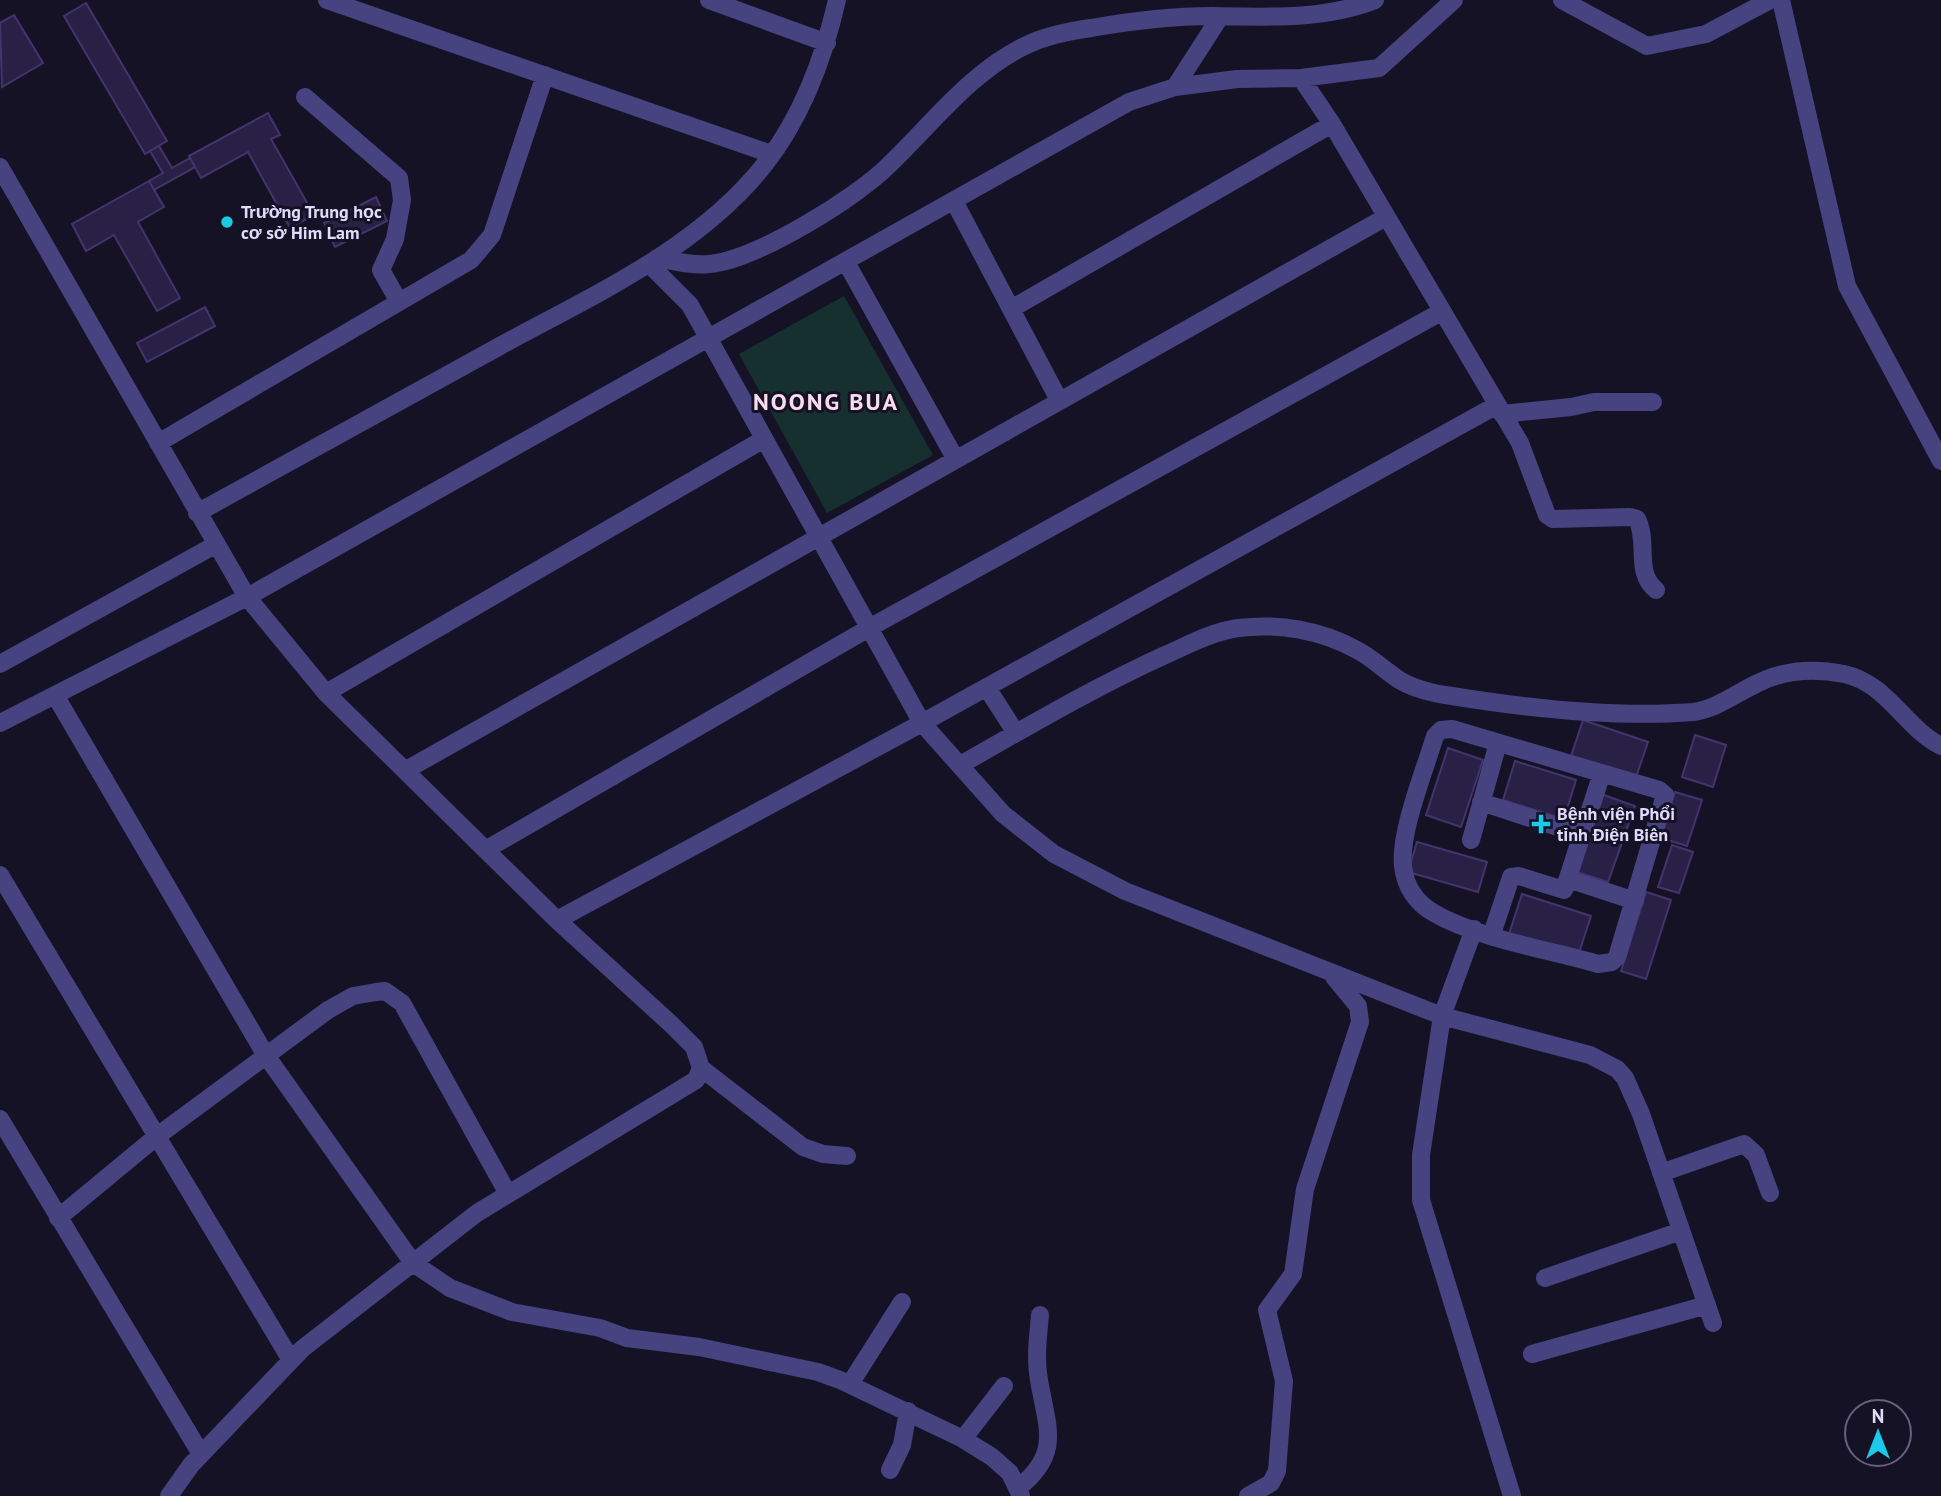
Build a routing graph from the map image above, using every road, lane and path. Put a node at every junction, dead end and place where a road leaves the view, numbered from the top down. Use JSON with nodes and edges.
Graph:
{"nodes":[{"id":1,"x":327,"y":0,"type":"edge"},
{"id":2,"x":709,"y":0,"type":"edge"},
{"id":3,"x":837,"y":0,"type":"edge"},
{"id":4,"x":1375,"y":0,"type":"edge"},
{"id":5,"x":1454,"y":0,"type":"edge"},
{"id":6,"x":1562,"y":0,"type":"edge"},
{"id":7,"x":1770,"y":0,"type":"edge"},
{"id":8,"x":1781,"y":0,"type":"edge"},
{"id":9,"x":1218,"y":20,"type":"junction"},
{"id":10,"x":827,"y":43,"type":"junction"},
{"id":11,"x":545,"y":75,"type":"junction"},
{"id":12,"x":1301,"y":78,"type":"junction"},
{"id":13,"x":1175,"y":87,"type":"junction"},
{"id":14,"x":304,"y":97,"type":"dead end"},
{"id":15,"x":1332,"y":124,"type":"junction"},
{"id":16,"x":771,"y":153,"type":"junction"},
{"id":17,"x":0,"y":167,"type":"edge"},
{"id":18,"x":954,"y":201,"type":"junction"},
{"id":19,"x":1387,"y":217,"type":"junction"},
{"id":20,"x":653,"y":261,"type":"junction"},
{"id":21,"x":846,"y":262,"type":"junction"},
{"id":22,"x":399,"y":302,"type":"junction"},
{"id":23,"x":1011,"y":309,"type":"junction"},
{"id":24,"x":1441,"y":312,"type":"junction"},
{"id":25,"x":708,"y":339,"type":"junction"},
{"id":26,"x":1059,"y":400,"type":"junction"},
{"id":27,"x":1653,"y":402,"type":"dead end"},
{"id":28,"x":1499,"y":410,"type":"junction"},
{"id":29,"x":764,"y":439,"type":"junction"},
{"id":30,"x":158,"y":443,"type":"junction"},
{"id":31,"x":955,"y":458,"type":"junction"},
{"id":32,"x":1941,"y":461,"type":"edge"},
{"id":33,"x":197,"y":513,"type":"junction"},
{"id":34,"x":817,"y":535,"type":"junction"},
{"id":35,"x":217,"y":549,"type":"junction"},
{"id":36,"x":1656,"y":590,"type":"dead end"},
{"id":37,"x":247,"y":597,"type":"junction"},
{"id":38,"x":869,"y":628,"type":"junction"},
{"id":39,"x":0,"y":664,"type":"edge"},
{"id":40,"x":987,"y":688,"type":"junction"},
{"id":41,"x":326,"y":693,"type":"junction"},
{"id":42,"x":55,"y":695,"type":"junction"},
{"id":43,"x":0,"y":723,"type":"edge"},
{"id":44,"x":922,"y":723,"type":"junction"},
{"id":45,"x":1016,"y":733,"type":"junction"},
{"id":46,"x":1498,"y":743,"type":"junction"},
{"id":47,"x":1941,"y":746,"type":"edge"},
{"id":48,"x":960,"y":765,"type":"junction"},
{"id":49,"x":406,"y":770,"type":"junction"},
{"id":50,"x":1602,"y":773,"type":"junction"},
{"id":51,"x":1481,"y":802,"type":"junction"},
{"id":52,"x":1582,"y":835,"type":"junction"},
{"id":53,"x":1471,"y":840,"type":"dead end"},
{"id":54,"x":487,"y":849,"type":"junction"},
{"id":55,"x":0,"y":875,"type":"edge"},
{"id":56,"x":1568,"y":879,"type":"junction"},
{"id":57,"x":1635,"y":901,"type":"junction"},
{"id":58,"x":557,"y":920,"type":"junction"},
{"id":59,"x":1483,"y":932,"type":"junction"},
{"id":60,"x":1334,"y":973,"type":"junction"},
{"id":61,"x":1442,"y":1016,"type":"junction"},
{"id":62,"x":265,"y":1055,"type":"junction"},
{"id":63,"x":701,"y":1068,"type":"junction"},
{"id":64,"x":0,"y":1119,"type":"edge"},
{"id":65,"x":156,"y":1137,"type":"junction"},
{"id":66,"x":847,"y":1156,"type":"dead end"},
{"id":67,"x":1661,"y":1173,"type":"junction"},
{"id":68,"x":1770,"y":1193,"type":"dead end"},
{"id":69,"x":508,"y":1194,"type":"junction"},
{"id":70,"x":58,"y":1218,"type":"junction"},
{"id":71,"x":1681,"y":1231,"type":"junction"},
{"id":72,"x":413,"y":1263,"type":"junction"},
{"id":73,"x":1545,"y":1278,"type":"dead end"},
{"id":74,"x":902,"y":1302,"type":"dead end"},
{"id":75,"x":1707,"y":1305,"type":"junction"},
{"id":76,"x":1040,"y":1315,"type":"dead end"},
{"id":77,"x":1713,"y":1323,"type":"dead end"},
{"id":78,"x":1532,"y":1354,"type":"dead end"},
{"id":79,"x":291,"y":1360,"type":"junction"},
{"id":80,"x":850,"y":1384,"type":"junction"},
{"id":81,"x":1004,"y":1386,"type":"dead end"},
{"id":82,"x":908,"y":1411,"type":"junction"},
{"id":83,"x":963,"y":1439,"type":"junction"},
{"id":84,"x":201,"y":1454,"type":"junction"},
{"id":85,"x":890,"y":1470,"type":"dead end"},
{"id":86,"x":1019,"y":1492,"type":"edge"},
{"id":87,"x":169,"y":1496,"type":"edge"},
{"id":88,"x":1248,"y":1496,"type":"edge"},
{"id":89,"x":1512,"y":1496,"type":"edge"}],
"edges":[{"from":1,"to":11,"type":"street"},
{"from":2,"to":10,"type":"street"},
{"from":3,"to":10,"type":"street"},
{"from":4,"to":9,"type":"street"},
{"from":5,"to":12,"type":"street"},
{"from":6,"to":7,"type":"street"},
{"from":8,"to":32,"type":"street"},
{"from":9,"to":13,"type":"street"},
{"from":9,"to":20,"type":"street"},
{"from":10,"to":16,"type":"street"},
{"from":11,"to":16,"type":"street"},
{"from":11,"to":22,"type":"street"},
{"from":12,"to":13,"type":"street"},
{"from":12,"to":15,"type":"street"},
{"from":13,"to":18,"type":"street"},
{"from":14,"to":22,"type":"street"},
{"from":15,"to":19,"type":"street"},
{"from":15,"to":23,"type":"street"},
{"from":16,"to":20,"type":"street"},
{"from":17,"to":30,"type":"street"},
{"from":18,"to":21,"type":"street"},
{"from":18,"to":23,"type":"street"},
{"from":19,"to":24,"type":"street"},
{"from":19,"to":26,"type":"street"},
{"from":20,"to":25,"type":"street"},
{"from":20,"to":33,"type":"street"},
{"from":21,"to":25,"type":"street"},
{"from":21,"to":31,"type":"street"},
{"from":22,"to":30,"type":"street"},
{"from":23,"to":26,"type":"street"},
{"from":24,"to":28,"type":"street"},
{"from":24,"to":38,"type":"street"},
{"from":25,"to":29,"type":"street"},
{"from":25,"to":37,"type":"street"},
{"from":26,"to":31,"type":"street"},
{"from":27,"to":28,"type":"street"},
{"from":28,"to":36,"type":"street"},
{"from":28,"to":40,"type":"street"},
{"from":29,"to":34,"type":"street"},
{"from":29,"to":41,"type":"street"},
{"from":30,"to":33,"type":"street"},
{"from":31,"to":34,"type":"street"},
{"from":33,"to":35,"type":"street"},
{"from":34,"to":38,"type":"street"},
{"from":34,"to":49,"type":"street"},
{"from":35,"to":37,"type":"street"},
{"from":35,"to":39,"type":"street"},
{"from":37,"to":41,"type":"street"},
{"from":37,"to":42,"type":"street"},
{"from":38,"to":44,"type":"street"},
{"from":38,"to":54,"type":"street"},
{"from":40,"to":44,"type":"street"},
{"from":40,"to":45,"type":"street"},
{"from":41,"to":49,"type":"street"},
{"from":42,"to":43,"type":"street"},
{"from":42,"to":62,"type":"street"},
{"from":44,"to":48,"type":"street"},
{"from":44,"to":58,"type":"street"},
{"from":45,"to":47,"type":"street"},
{"from":45,"to":48,"type":"street"},
{"from":46,"to":50,"type":"street"},
{"from":46,"to":51,"type":"street"},
{"from":46,"to":59,"type":"street"},
{"from":48,"to":60,"type":"street"},
{"from":49,"to":54,"type":"street"},
{"from":50,"to":52,"type":"street"},
{"from":50,"to":57,"type":"street"},
{"from":51,"to":52,"type":"street"},
{"from":51,"to":53,"type":"street"},
{"from":52,"to":56,"type":"street"},
{"from":54,"to":58,"type":"street"},
{"from":55,"to":65,"type":"street"},
{"from":56,"to":57,"type":"street"},
{"from":56,"to":59,"type":"street"},
{"from":57,"to":59,"type":"street"},
{"from":58,"to":63,"type":"street"},
{"from":59,"to":61,"type":"street"},
{"from":60,"to":61,"type":"street"},
{"from":60,"to":88,"type":"street"},
{"from":61,"to":67,"type":"street"},
{"from":61,"to":89,"type":"street"},
{"from":62,"to":65,"type":"street"},
{"from":62,"to":69,"type":"street"},
{"from":62,"to":72,"type":"street"},
{"from":63,"to":66,"type":"street"},
{"from":63,"to":69,"type":"street"},
{"from":64,"to":70,"type":"street"},
{"from":65,"to":70,"type":"street"},
{"from":65,"to":79,"type":"street"},
{"from":67,"to":68,"type":"street"},
{"from":67,"to":71,"type":"street"},
{"from":69,"to":72,"type":"street"},
{"from":70,"to":84,"type":"street"},
{"from":71,"to":73,"type":"street"},
{"from":71,"to":75,"type":"street"},
{"from":72,"to":79,"type":"street"},
{"from":72,"to":80,"type":"street"},
{"from":74,"to":80,"type":"street"},
{"from":75,"to":77,"type":"street"},
{"from":75,"to":78,"type":"street"},
{"from":76,"to":86,"type":"street"},
{"from":79,"to":84,"type":"street"},
{"from":80,"to":82,"type":"street"},
{"from":81,"to":83,"type":"street"},
{"from":82,"to":83,"type":"street"},
{"from":82,"to":85,"type":"street"},
{"from":83,"to":86,"type":"street"},
{"from":84,"to":87,"type":"street"}]}
